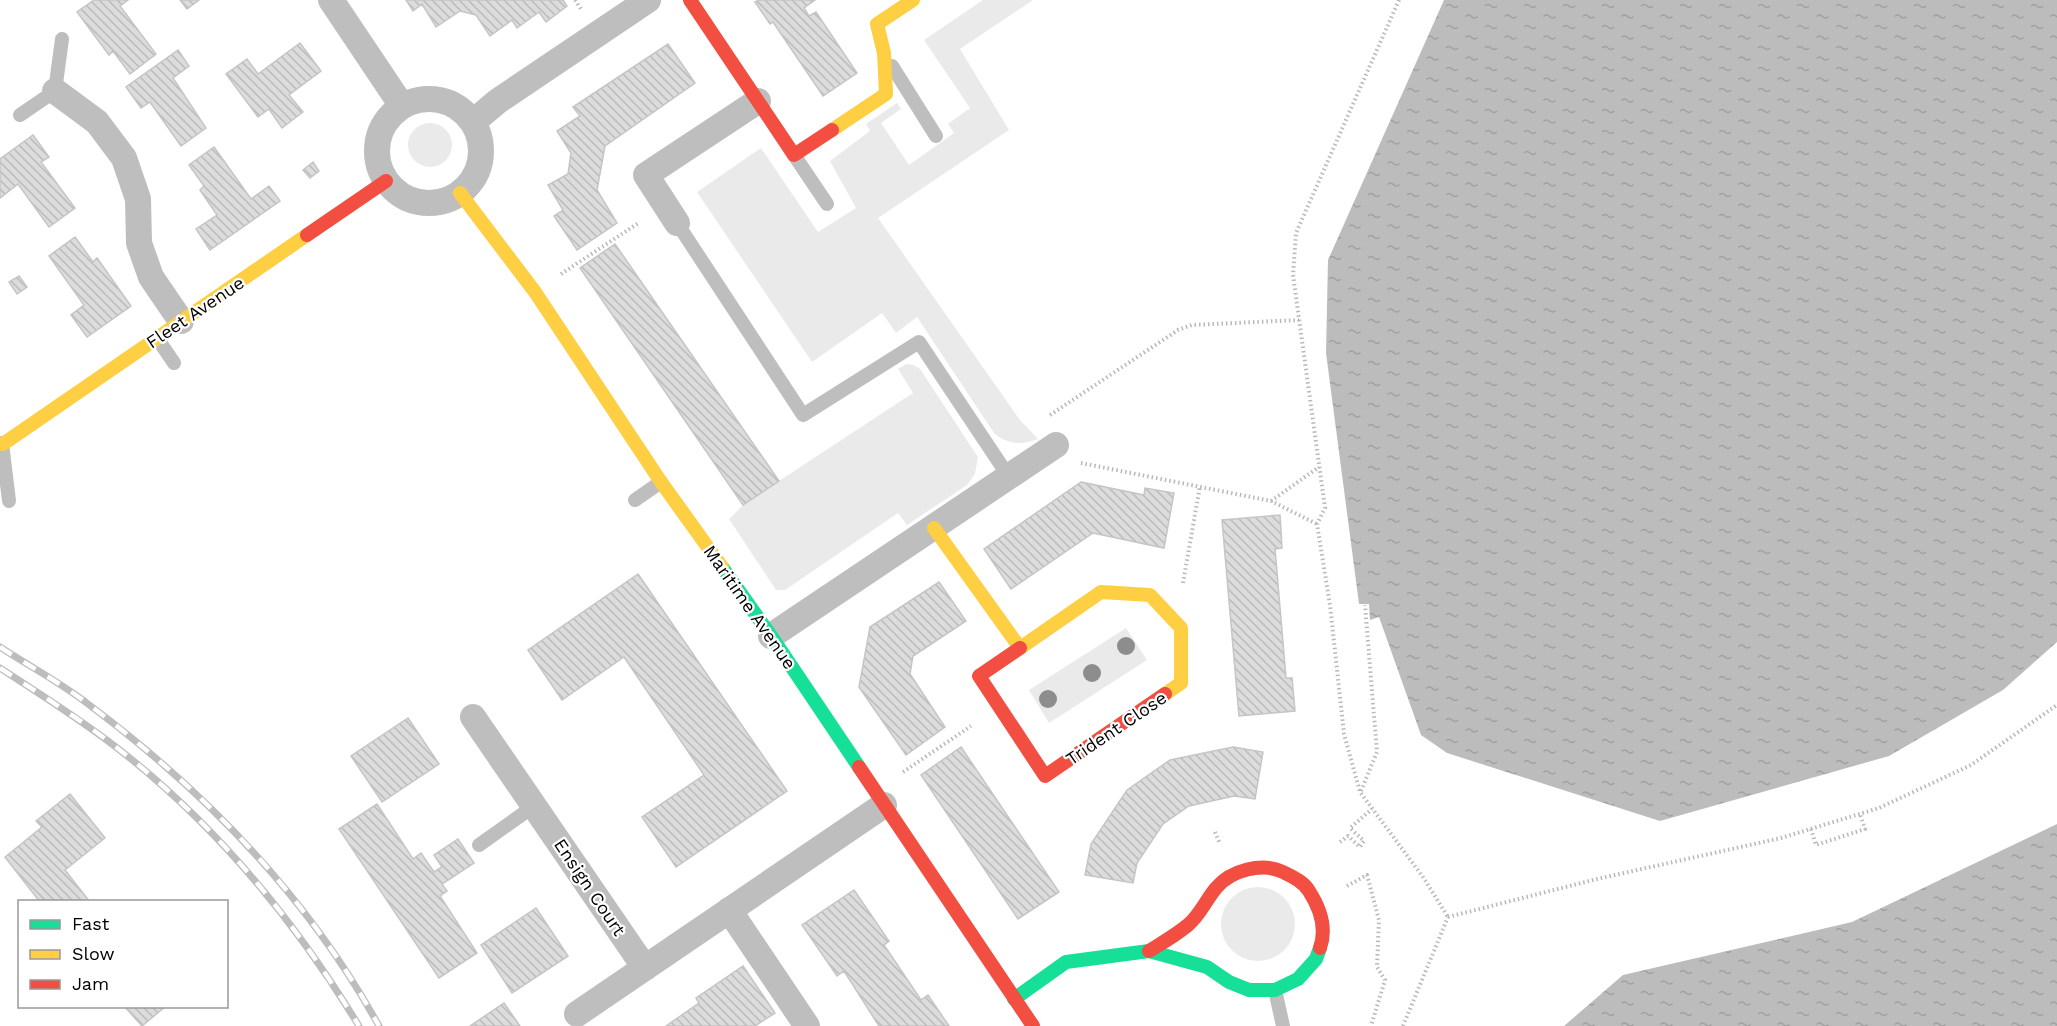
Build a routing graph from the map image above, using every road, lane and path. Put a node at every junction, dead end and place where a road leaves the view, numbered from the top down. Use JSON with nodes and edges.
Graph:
{"nodes":[{"id":1,"x":332,"y":0,"type":"edge"},
{"id":2,"x":648,"y":0,"type":"edge"},
{"id":3,"x":690,"y":0,"type":"edge"},
{"id":4,"x":913,"y":0,"type":"edge"},
{"id":5,"x":1399,"y":0,"type":"edge"},
{"id":6,"x":62,"y":39,"type":"dead end"},
{"id":7,"x":884,"y":53,"type":"junction"},
{"id":8,"x":55,"y":91,"type":"junction"},
{"id":9,"x":758,"y":101,"type":"junction"},
{"id":10,"x":402,"y":106,"type":"junction"},
{"id":11,"x":20,"y":115,"type":"dead end"},
{"id":12,"x":473,"y":122,"type":"junction"},
{"id":13,"x":936,"y":135,"type":"dead end"},
{"id":14,"x":794,"y":155,"type":"junction"},
{"id":15,"x":386,"y":181,"type":"junction"},
{"id":16,"x":460,"y":193,"type":"junction"},
{"id":17,"x":827,"y":204,"type":"dead end"},
{"id":18,"x":672,"y":214,"type":"junction"},
{"id":19,"x":558,"y":276,"type":"dead end"},
{"id":20,"x":1299,"y":320,"type":"junction"},
{"id":21,"x":181,"y":321,"type":"junction"},
{"id":22,"x":157,"y":338,"type":"junction"},
{"id":23,"x":174,"y":363,"type":"dead end"},
{"id":24,"x":2,"y":443,"type":"edge"},
{"id":25,"x":1053,"y":447,"type":"junction"},
{"id":26,"x":1320,"y":466,"type":"junction"},
{"id":27,"x":1009,"y":477,"type":"junction"},
{"id":28,"x":661,"y":482,"type":"junction"},
{"id":29,"x":1200,"y":486,"type":"junction"},
{"id":30,"x":635,"y":500,"type":"dead end"},
{"id":31,"x":9,"y":501,"type":"dead end"},
{"id":32,"x":1271,"y":501,"type":"junction"},
{"id":33,"x":1317,"y":524,"type":"junction"},
{"id":34,"x":934,"y":528,"type":"junction"},
{"id":35,"x":1365,"y":605,"type":"dead end"},
{"id":36,"x":1166,"y":612,"type":"junction"},
{"id":37,"x":771,"y":636,"type":"junction"},
{"id":38,"x":1020,"y":648,"type":"junction"},
{"id":39,"x":2057,"y":705,"type":"edge"},
{"id":40,"x":999,"y":707,"type":"junction"},
{"id":41,"x":473,"y":717,"type":"dead end"},
{"id":42,"x":896,"y":777,"type":"dead end"},
{"id":43,"x":1360,"y":792,"type":"junction"},
{"id":44,"x":884,"y":805,"type":"junction"},
{"id":45,"x":534,"y":806,"type":"junction"},
{"id":46,"x":1372,"y":808,"type":"junction"},
{"id":47,"x":1860,"y":814,"type":"junction"},
{"id":48,"x":1811,"y":829,"type":"junction"},
{"id":49,"x":1340,"y":842,"type":"dead end"},
{"id":50,"x":478,"y":845,"type":"dead end"},
{"id":51,"x":1318,"y":905,"type":"junction"},
{"id":52,"x":729,"y":910,"type":"junction"},
{"id":53,"x":1448,"y":917,"type":"junction"},
{"id":54,"x":1149,"y":951,"type":"junction"},
{"id":55,"x":645,"y":968,"type":"junction"},
{"id":56,"x":1275,"y":990,"type":"junction"},
{"id":57,"x":1014,"y":999,"type":"junction"},
{"id":58,"x":577,"y":1014,"type":"dead end"},
{"id":59,"x":807,"y":1026,"type":"edge"},
{"id":60,"x":1033,"y":1026,"type":"edge"},
{"id":61,"x":1283,"y":1026,"type":"edge"},
{"id":62,"x":1371,"y":1026,"type":"edge"},
{"id":63,"x":1403,"y":1026,"type":"edge"}],
"edges":[{"from":1,"to":10,"type":"street"},
{"from":2,"to":12,"type":"street"},
{"from":3,"to":9,"type":"street"},
{"from":4,"to":7,"type":"street"},
{"from":5,"to":20,"type":"path"},
{"from":6,"to":8,"type":"lane"},
{"from":7,"to":13,"type":"lane"},
{"from":7,"to":14,"type":"street"},
{"from":8,"to":11,"type":"lane"},
{"from":8,"to":21,"type":"street"},
{"from":9,"to":14,"type":"street"},
{"from":9,"to":18,"type":"street"},
{"from":10,"to":12,"type":"street"},
{"from":10,"to":15,"type":"street"},
{"from":12,"to":16,"type":"street"},
{"from":14,"to":17,"type":"lane"},
{"from":15,"to":16,"type":"street"},
{"from":15,"to":21,"type":"street","name":"Fleet Avenue"},
{"from":16,"to":28,"type":"street","name":"Maritime Avenue"},
{"from":18,"to":19,"type":"path"},
{"from":18,"to":27,"type":"lane"},
{"from":20,"to":25,"type":"path"},
{"from":20,"to":26,"type":"path"},
{"from":21,"to":22,"type":"street","name":"Fleet Avenue"},
{"from":22,"to":23,"type":"lane"},
{"from":22,"to":24,"type":"street","name":"Fleet Avenue"},
{"from":24,"to":31,"type":"lane"},
{"from":25,"to":27,"type":"street"},
{"from":25,"to":29,"type":"path"},
{"from":26,"to":32,"type":"path"},
{"from":26,"to":33,"type":"path"},
{"from":27,"to":34,"type":"street"},
{"from":28,"to":30,"type":"lane"},
{"from":28,"to":37,"type":"street","name":"Maritime Avenue"},
{"from":29,"to":32,"type":"path"},
{"from":29,"to":36,"type":"path"},
{"from":32,"to":33,"type":"path"},
{"from":33,"to":43,"type":"path"},
{"from":34,"to":37,"type":"street"},
{"from":34,"to":38,"type":"street"},
{"from":35,"to":43,"type":"path"},
{"from":36,"to":38,"type":"street","name":"Trident Close"},
{"from":36,"to":40,"type":"street","name":"Trident Close"},
{"from":37,"to":44,"type":"street","name":"Maritime Avenue"},
{"from":38,"to":40,"type":"street","name":"Trident Close"},
{"from":39,"to":47,"type":"path"},
{"from":40,"to":42,"type":"path"},
{"from":41,"to":45,"type":"street","name":"Ensign Court"},
{"from":43,"to":46,"type":"path"},
{"from":44,"to":52,"type":"street"},
{"from":44,"to":57,"type":"street","name":"Maritime Avenue"},
{"from":45,"to":50,"type":"lane"},
{"from":45,"to":55,"type":"street","name":"Ensign Court"},
{"from":46,"to":49,"type":"path"},
{"from":46,"to":53,"type":"path"},
{"from":47,"to":48,"type":"path"},
{"from":47,"to":48,"type":"path"},
{"from":48,"to":53,"type":"path"},
{"from":51,"to":54,"type":"street"},
{"from":51,"to":56,"type":"street"},
{"from":51,"to":62,"type":"path"},
{"from":52,"to":55,"type":"street"},
{"from":52,"to":59,"type":"street"},
{"from":53,"to":63,"type":"path"},
{"from":54,"to":56,"type":"street"},
{"from":54,"to":57,"type":"street"},
{"from":55,"to":58,"type":"street"},
{"from":56,"to":61,"type":"lane"},
{"from":57,"to":60,"type":"street","name":"Maritime Avenue"}]}
